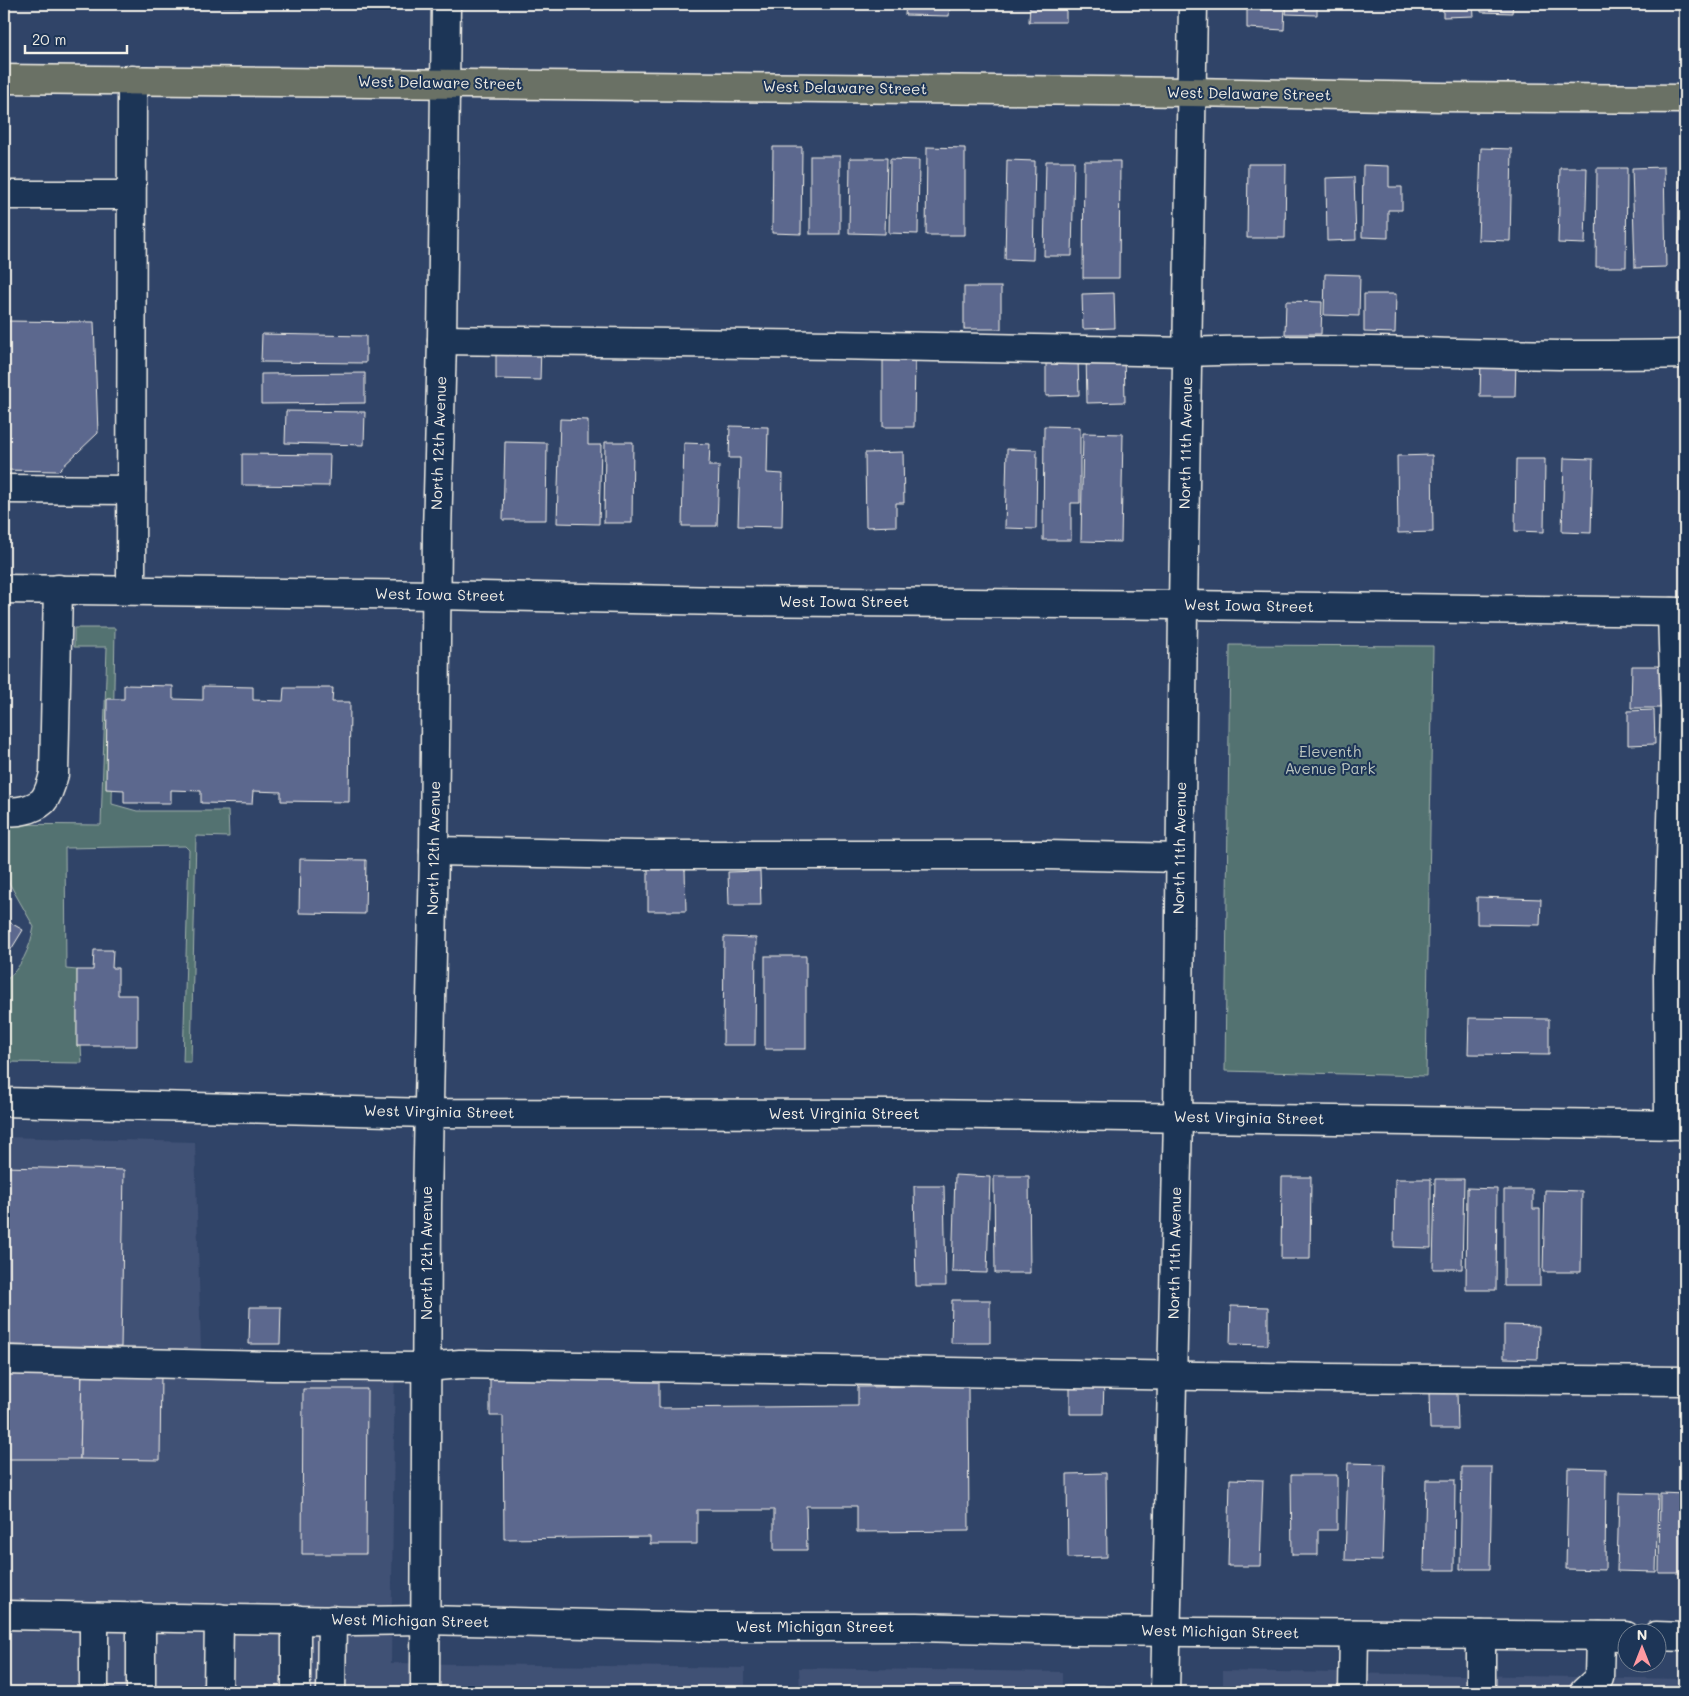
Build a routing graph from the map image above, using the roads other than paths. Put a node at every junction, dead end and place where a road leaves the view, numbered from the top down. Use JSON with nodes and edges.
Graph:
{"nodes":[{"id":1,"x":446,"y":4,"type":"edge"},
{"id":2,"x":1193,"y":4,"type":"edge"},
{"id":3,"x":4,"y":79,"type":"edge"},
{"id":4,"x":132,"y":80,"type":"junction"},
{"id":5,"x":445,"y":83,"type":"junction"},
{"id":6,"x":1192,"y":92,"type":"junction"},
{"id":7,"x":1685,"y":98,"type":"edge"},
{"id":8,"x":4,"y":195,"type":"edge"},
{"id":9,"x":131,"y":195,"type":"junction"},
{"id":10,"x":442,"y":340,"type":"junction"},
{"id":11,"x":1188,"y":352,"type":"junction"},
{"id":12,"x":1685,"y":354,"type":"edge"},
{"id":13,"x":4,"y":489,"type":"edge"},
{"id":14,"x":131,"y":490,"type":"junction"},
{"id":15,"x":4,"y":589,"type":"edge"},
{"id":16,"x":58,"y":589,"type":"junction"},
{"id":17,"x":130,"y":590,"type":"junction"},
{"id":18,"x":437,"y":594,"type":"junction"},
{"id":19,"x":1183,"y":605,"type":"junction"},
{"id":20,"x":1679,"y":612,"type":"edge"},
{"id":21,"x":4,"y":810,"type":"edge"},
{"id":22,"x":434,"y":851,"type":"junction"},
{"id":23,"x":1180,"y":858,"type":"junction"},
{"id":24,"x":4,"y":1102,"type":"edge"},
{"id":25,"x":429,"y":1113,"type":"junction"},
{"id":26,"x":1178,"y":1117,"type":"junction"},
{"id":27,"x":1677,"y":1125,"type":"edge"},
{"id":28,"x":4,"y":1360,"type":"edge"},
{"id":29,"x":427,"y":1367,"type":"junction"},
{"id":30,"x":1172,"y":1374,"type":"junction"},
{"id":31,"x":1685,"y":1381,"type":"edge"},
{"id":32,"x":4,"y":1615,"type":"edge"},
{"id":33,"x":94,"y":1617,"type":"junction"},
{"id":34,"x":141,"y":1617,"type":"junction"},
{"id":35,"x":219,"y":1618,"type":"junction"},
{"id":36,"x":296,"y":1619,"type":"junction"},
{"id":37,"x":332,"y":1620,"type":"junction"},
{"id":38,"x":426,"y":1620,"type":"junction"},
{"id":39,"x":1166,"y":1632,"type":"junction"},
{"id":40,"x":1354,"y":1634,"type":"junction"},
{"id":41,"x":1481,"y":1635,"type":"junction"},
{"id":42,"x":1600,"y":1636,"type":"junction"},
{"id":43,"x":1616,"y":1636,"type":"edge"},
{"id":44,"x":1666,"y":1636,"type":"edge"},
{"id":45,"x":1685,"y":1637,"type":"edge"},
{"id":46,"x":1596,"y":1689,"type":"edge"},
{"id":47,"x":94,"y":1692,"type":"edge"},
{"id":48,"x":141,"y":1692,"type":"edge"},
{"id":49,"x":218,"y":1692,"type":"edge"},
{"id":50,"x":296,"y":1692,"type":"edge"},
{"id":51,"x":331,"y":1692,"type":"edge"},
{"id":52,"x":425,"y":1692,"type":"edge"},
{"id":53,"x":1165,"y":1692,"type":"edge"},
{"id":54,"x":1353,"y":1692,"type":"edge"},
{"id":55,"x":1482,"y":1692,"type":"edge"}],
"edges":[{"from":1,"to":5,"type":"street","name":"North 12th Avenue"},
{"from":2,"to":6,"type":"street","name":"North 11th Avenue"},
{"from":3,"to":4,"type":"main road","name":"West Delaware Street"},
{"from":4,"to":5,"type":"main road","name":"West Delaware Street"},
{"from":4,"to":9,"type":"street"},
{"from":5,"to":6,"type":"main road","name":"West Delaware Street"},
{"from":5,"to":10,"type":"street","name":"North 12th Avenue"},
{"from":6,"to":7,"type":"main road","name":"West Delaware Street"},
{"from":6,"to":11,"type":"street","name":"North 11th Avenue"},
{"from":8,"to":9,"type":"street"},
{"from":9,"to":14,"type":"street"},
{"from":10,"to":11,"type":"street"},
{"from":10,"to":18,"type":"street","name":"North 12th Avenue"},
{"from":11,"to":12,"type":"street"},
{"from":11,"to":19,"type":"street","name":"North 11th Avenue"},
{"from":13,"to":14,"type":"street"},
{"from":14,"to":17,"type":"street"},
{"from":15,"to":16,"type":"street","name":"West Iowa Street"},
{"from":16,"to":17,"type":"street","name":"West Iowa Street"},
{"from":16,"to":21,"type":"street"},
{"from":17,"to":18,"type":"street","name":"West Iowa Street"},
{"from":18,"to":19,"type":"street","name":"West Iowa Street"},
{"from":18,"to":22,"type":"street","name":"North 12th Avenue"},
{"from":19,"to":20,"type":"street","name":"West Iowa Street"},
{"from":19,"to":23,"type":"street","name":"North 11th Avenue"},
{"from":20,"to":27,"type":"street"},
{"from":22,"to":23,"type":"street"},
{"from":22,"to":25,"type":"street","name":"North 12th Avenue"},
{"from":23,"to":26,"type":"street","name":"North 11th Avenue"},
{"from":24,"to":25,"type":"street","name":"West Virginia Street"},
{"from":25,"to":26,"type":"street","name":"West Virginia Street"},
{"from":25,"to":29,"type":"street","name":"North 12th Avenue"},
{"from":26,"to":27,"type":"street","name":"West Virginia Street"},
{"from":26,"to":30,"type":"street","name":"North 11th Avenue"},
{"from":28,"to":29,"type":"street"},
{"from":29,"to":30,"type":"street"},
{"from":29,"to":38,"type":"street","name":"North 12th Avenue"},
{"from":30,"to":31,"type":"street"},
{"from":30,"to":39,"type":"street","name":"North 11th Avenue"},
{"from":32,"to":33,"type":"street","name":"West Michigan Street"},
{"from":33,"to":34,"type":"street","name":"West Michigan Street"},
{"from":33,"to":47,"type":"street"},
{"from":34,"to":35,"type":"street","name":"West Michigan Street"},
{"from":34,"to":48,"type":"street"},
{"from":35,"to":36,"type":"street","name":"West Michigan Street"},
{"from":35,"to":49,"type":"street"},
{"from":36,"to":37,"type":"street","name":"West Michigan Street"},
{"from":36,"to":50,"type":"street"},
{"from":37,"to":38,"type":"street","name":"West Michigan Street"},
{"from":37,"to":51,"type":"street"},
{"from":38,"to":39,"type":"street","name":"West Michigan Street"},
{"from":38,"to":52,"type":"street","name":"North 12th Avenue"},
{"from":39,"to":40,"type":"street","name":"West Michigan Street"},
{"from":39,"to":53,"type":"street","name":"North 11th Avenue"},
{"from":40,"to":41,"type":"street","name":"West Michigan Street"},
{"from":40,"to":54,"type":"street"},
{"from":41,"to":42,"type":"street","name":"West Michigan Street"},
{"from":41,"to":55,"type":"street"},
{"from":42,"to":43,"type":"street","name":"West Michigan Street"},
{"from":42,"to":46,"type":"street"},
{"from":44,"to":45,"type":"street"}]}
